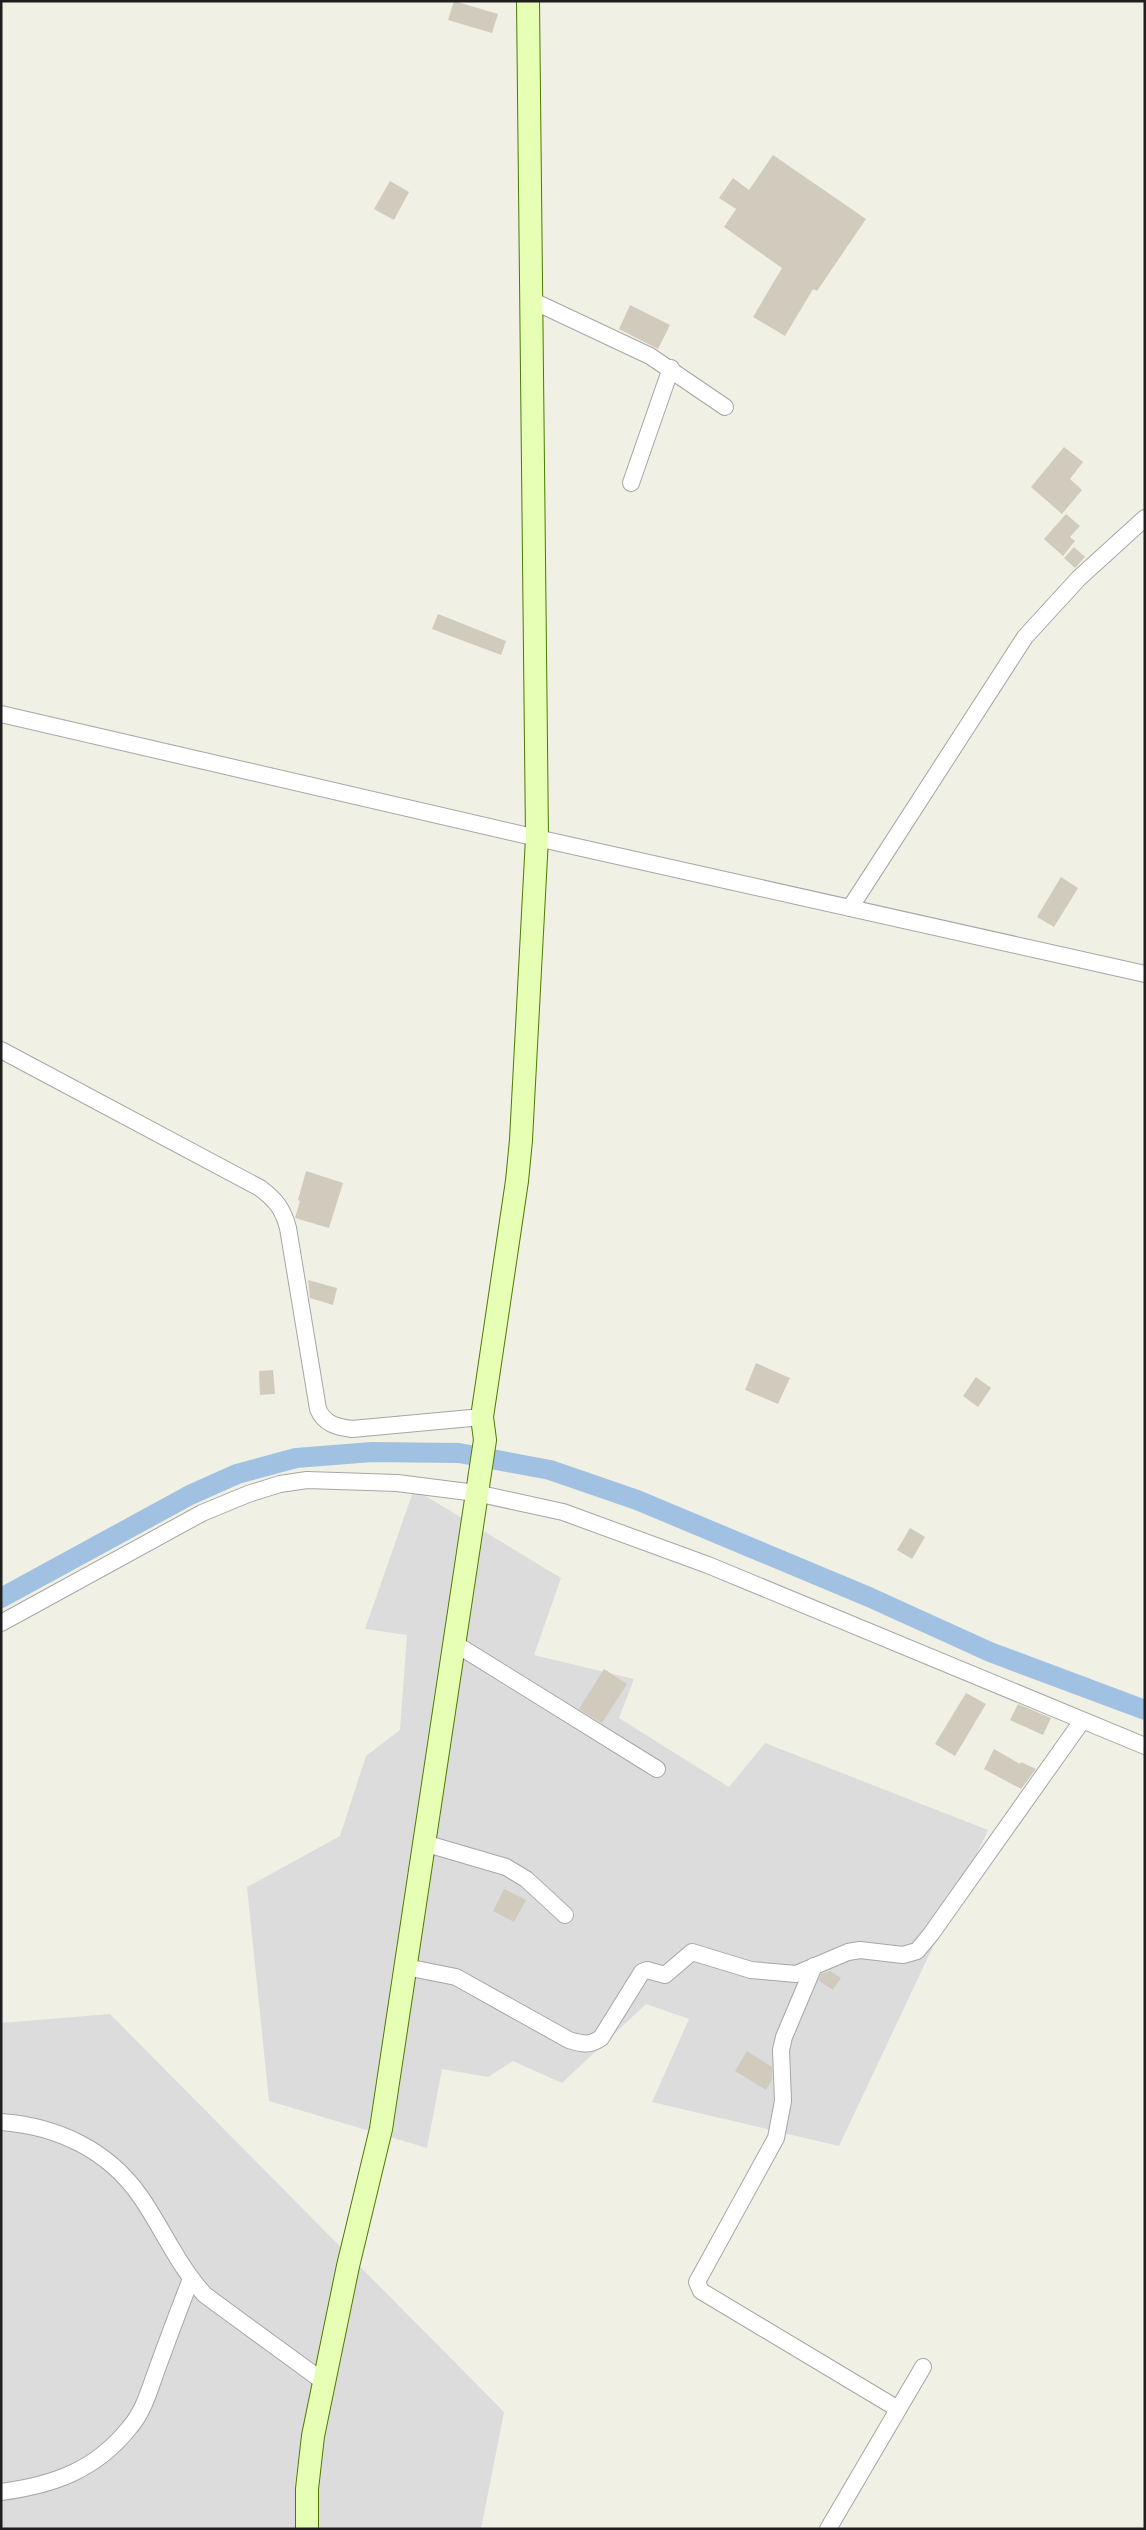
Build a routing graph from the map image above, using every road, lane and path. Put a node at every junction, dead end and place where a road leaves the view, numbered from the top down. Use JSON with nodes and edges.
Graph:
{"nodes":[{"id":1,"x":528,"y":1,"type":"edge"},
{"id":2,"x":531,"y":300,"type":"junction"},
{"id":3,"x":671,"y":368,"type":"junction"},
{"id":4,"x":725,"y":407,"type":"dead end"},
{"id":5,"x":631,"y":482,"type":"dead end"},
{"id":6,"x":1145,"y":518,"type":"edge"},
{"id":7,"x":1,"y":714,"type":"edge"},
{"id":8,"x":537,"y":838,"type":"junction"},
{"id":9,"x":850,"y":908,"type":"junction"},
{"id":10,"x":1145,"y":974,"type":"edge"},
{"id":11,"x":1,"y":1050,"type":"edge"},
{"id":12,"x":482,"y":1417,"type":"junction"},
{"id":13,"x":476,"y":1493,"type":"junction"},
{"id":14,"x":1,"y":1623,"type":"edge"},
{"id":15,"x":454,"y":1643,"type":"junction"},
{"id":16,"x":1082,"y":1721,"type":"junction"},
{"id":17,"x":1145,"y":1746,"type":"edge"},
{"id":18,"x":657,"y":1770,"type":"dead end"},
{"id":19,"x":424,"y":1843,"type":"junction"},
{"id":20,"x":565,"y":1916,"type":"dead end"},
{"id":21,"x":814,"y":1966,"type":"junction"},
{"id":22,"x":406,"y":1967,"type":"junction"},
{"id":23,"x":1,"y":2122,"type":"edge"},
{"id":24,"x":191,"y":2279,"type":"junction"},
{"id":25,"x":923,"y":2366,"type":"dead end"},
{"id":26,"x":324,"y":2382,"type":"junction"},
{"id":27,"x":898,"y":2409,"type":"junction"},
{"id":28,"x":1,"y":2492,"type":"edge"},
{"id":29,"x":307,"y":2529,"type":"edge"},
{"id":30,"x":828,"y":2529,"type":"edge"}],
"edges":[{"from":1,"to":2,"type":"street"},
{"from":2,"to":3,"type":"street"},
{"from":2,"to":8,"type":"street"},
{"from":3,"to":4,"type":"street"},
{"from":3,"to":5,"type":"street"},
{"from":6,"to":9,"type":"street"},
{"from":7,"to":8,"type":"street"},
{"from":8,"to":9,"type":"street"},
{"from":8,"to":12,"type":"street"},
{"from":9,"to":10,"type":"street"},
{"from":11,"to":12,"type":"street"},
{"from":12,"to":13,"type":"street"},
{"from":13,"to":14,"type":"street"},
{"from":13,"to":15,"type":"street"},
{"from":13,"to":16,"type":"street"},
{"from":15,"to":18,"type":"street"},
{"from":15,"to":19,"type":"street"},
{"from":16,"to":17,"type":"street"},
{"from":16,"to":21,"type":"street"},
{"from":19,"to":20,"type":"street"},
{"from":19,"to":22,"type":"street"},
{"from":21,"to":22,"type":"street"},
{"from":21,"to":27,"type":"street"},
{"from":22,"to":26,"type":"street"},
{"from":23,"to":24,"type":"street"},
{"from":24,"to":26,"type":"street"},
{"from":24,"to":28,"type":"street"},
{"from":25,"to":27,"type":"street"},
{"from":26,"to":29,"type":"street"},
{"from":27,"to":30,"type":"street"}]}
